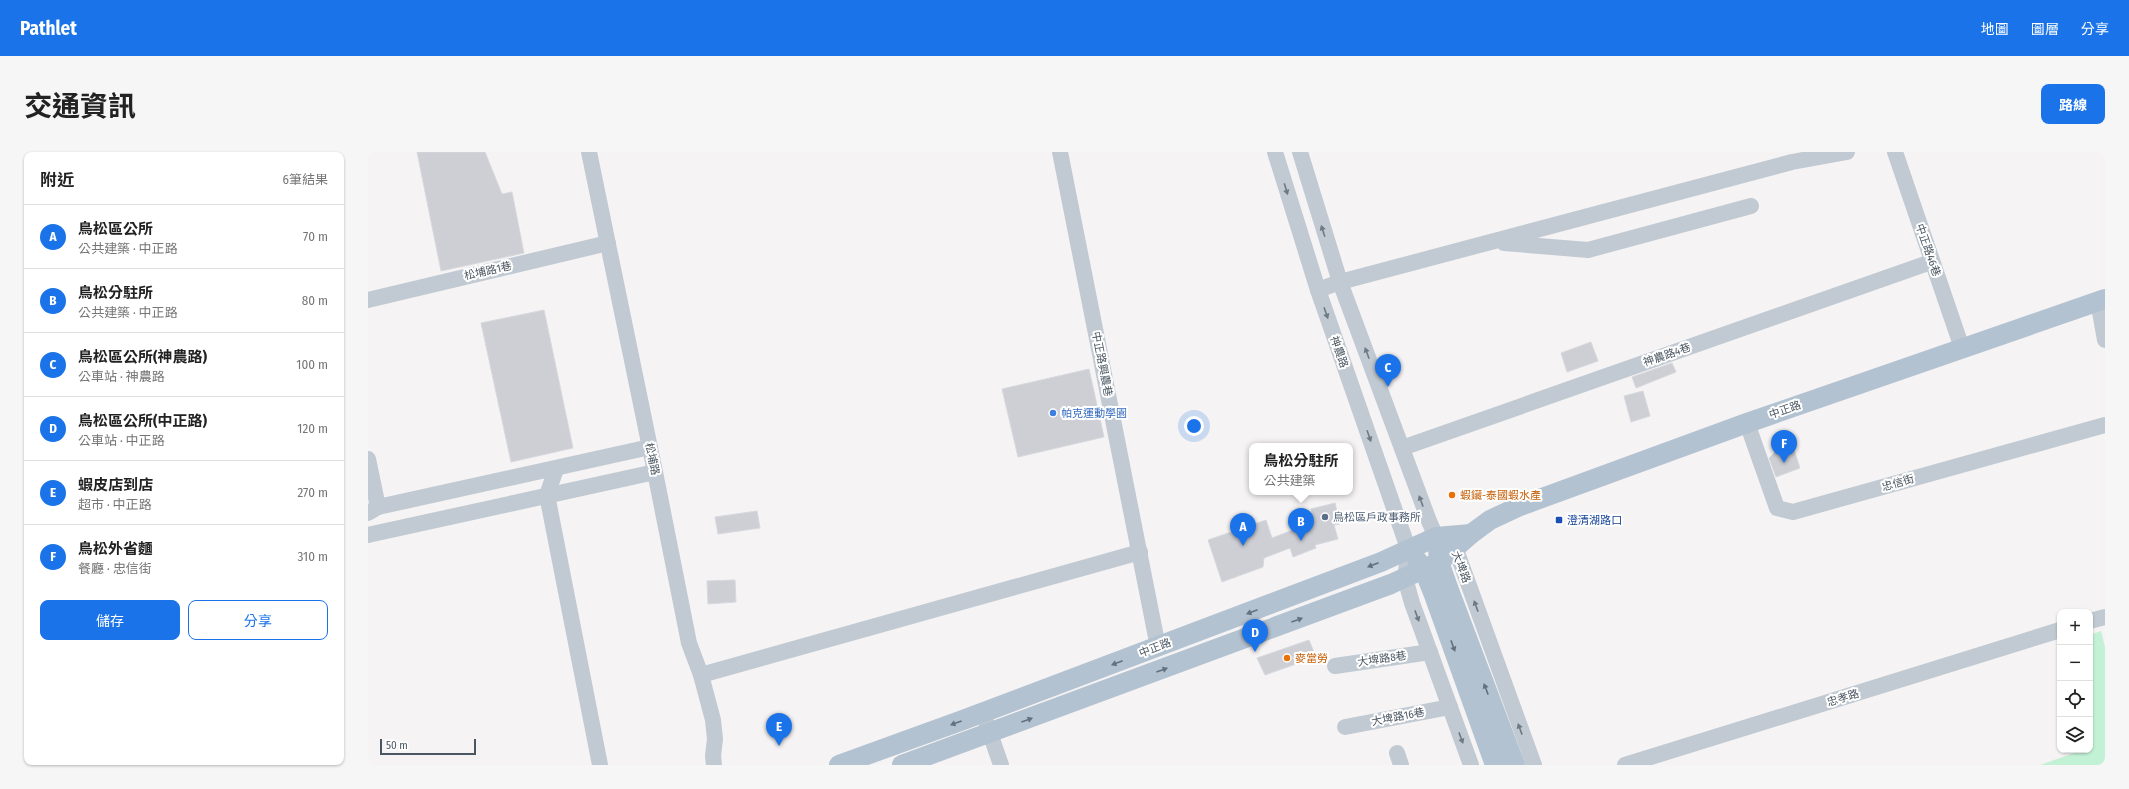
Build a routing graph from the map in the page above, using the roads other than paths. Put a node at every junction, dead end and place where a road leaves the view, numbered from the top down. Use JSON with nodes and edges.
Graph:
{"nodes":[{"id":1,"x":589,"y":152,"type":"edge"},
{"id":2,"x":1060,"y":152,"type":"edge"},
{"id":3,"x":1275,"y":152,"type":"edge"},
{"id":4,"x":1300,"y":152,"type":"edge"},
{"id":5,"x":1847,"y":152,"type":"edge"},
{"id":6,"x":1895,"y":152,"type":"edge"},
{"id":7,"x":1790,"y":157,"type":"edge"},
{"id":8,"x":1751,"y":206,"type":"dead end"},
{"id":9,"x":1492,"y":242,"type":"junction"},
{"id":10,"x":608,"y":243,"type":"junction"},
{"id":11,"x":1932,"y":262,"type":"junction"},
{"id":12,"x":1340,"y":282,"type":"junction"},
{"id":13,"x":1318,"y":290,"type":"junction"},
{"id":14,"x":368,"y":300,"type":"edge"},
{"id":15,"x":2102,"y":300,"type":"edge"},
{"id":16,"x":2105,"y":340,"type":"edge"},
{"id":17,"x":1962,"y":348,"type":"junction"},
{"id":18,"x":1747,"y":423,"type":"junction"},
{"id":19,"x":2105,"y":424,"type":"edge"},
{"id":20,"x":650,"y":447,"type":"junction"},
{"id":21,"x":1402,"y":448,"type":"junction"},
{"id":22,"x":368,"y":460,"type":"edge"},
{"id":23,"x":556,"y":469,"type":"junction"},
{"id":24,"x":655,"y":472,"type":"junction"},
{"id":25,"x":547,"y":495,"type":"junction"},
{"id":26,"x":373,"y":510,"type":"edge"},
{"id":27,"x":1471,"y":534,"type":"junction"},
{"id":28,"x":368,"y":535,"type":"edge"},
{"id":29,"x":1436,"y":537,"type":"junction"},
{"id":30,"x":1455,"y":547,"type":"junction"},
{"id":31,"x":1409,"y":551,"type":"junction"},
{"id":32,"x":1140,"y":552,"type":"junction"},
{"id":33,"x":1432,"y":566,"type":"junction"},
{"id":34,"x":1405,"y":578,"type":"junction"},
{"id":35,"x":2105,"y":616,"type":"edge"},
{"id":36,"x":2093,"y":620,"type":"edge"},
{"id":37,"x":2057,"y":631,"type":"edge"},
{"id":38,"x":1158,"y":647,"type":"junction"},
{"id":39,"x":1430,"y":652,"type":"junction"},
{"id":40,"x":1335,"y":666,"type":"dead end"},
{"id":41,"x":701,"y":675,"type":"junction"},
{"id":42,"x":1450,"y":707,"type":"junction"},
{"id":43,"x":983,"y":713,"type":"junction"},
{"id":44,"x":1345,"y":727,"type":"dead end"},
{"id":45,"x":990,"y":733,"type":"junction"},
{"id":46,"x":600,"y":765,"type":"edge"},
{"id":47,"x":714,"y":765,"type":"edge"},
{"id":48,"x":838,"y":765,"type":"edge"},
{"id":49,"x":902,"y":765,"type":"edge"},
{"id":50,"x":1001,"y":765,"type":"edge"},
{"id":51,"x":1471,"y":765,"type":"edge"},
{"id":52,"x":1495,"y":765,"type":"edge"},
{"id":53,"x":1515,"y":765,"type":"edge"},
{"id":54,"x":1534,"y":765,"type":"edge"},
{"id":55,"x":1625,"y":765,"type":"edge"}],
"edges":[{"from":1,"to":10,"type":"street","name":"松埔路"},
{"from":2,"to":32,"type":"street","name":"中正路興農巷"},
{"from":3,"to":13,"type":"street","name":"神農路","one_way":true},
{"from":12,"to":4,"type":"street","one_way":true},
{"from":5,"to":7,"type":"street"},
{"from":6,"to":11,"type":"street","name":"中正路46巷"},
{"from":7,"to":9,"type":"street"},
{"from":8,"to":9,"type":"street"},
{"from":9,"to":12,"type":"street"},
{"from":10,"to":14,"type":"street","name":"松埔路1巷"},
{"from":10,"to":20,"type":"street","name":"松埔路"},
{"from":11,"to":17,"type":"street","name":"中正路46巷"},
{"from":11,"to":21,"type":"street","name":"神農路4巷"},
{"from":12,"to":13,"type":"street"},
{"from":21,"to":12,"type":"street","one_way":true},
{"from":13,"to":31,"type":"street","name":"神農路","one_way":true},
{"from":15,"to":16,"type":"street"},
{"from":15,"to":17,"type":"main road","name":"中正路"},
{"from":17,"to":18,"type":"main road","name":"中正路"},
{"from":18,"to":19,"type":"street","name":"忠信街"},
{"from":18,"to":27,"type":"main road","name":"中正路"},
{"from":20,"to":23,"type":"street"},
{"from":20,"to":24,"type":"street","name":"松埔路"},
{"from":29,"to":21,"type":"street","one_way":true},
{"from":22,"to":26,"type":"street"},
{"from":23,"to":25,"type":"street"},
{"from":23,"to":26,"type":"street"},
{"from":24,"to":25,"type":"street"},
{"from":24,"to":41,"type":"street","name":"松埔路"},
{"from":25,"to":28,"type":"street"},
{"from":25,"to":46,"type":"street"},
{"from":27,"to":29,"type":"main road","name":"中正路"},
{"from":27,"to":30,"type":"main road","name":"中正路"},
{"from":29,"to":30,"type":"street","name":"大埤路"},
{"from":29,"to":31,"type":"main road","name":"中正路"},
{"from":29,"to":33,"type":"main road","name":"大埤路"},
{"from":30,"to":33,"type":"main road","name":"中正路"},
{"from":54,"to":30,"type":"street","name":"大埤路","one_way":true},
{"from":31,"to":33,"type":"main road","name":"大埤路"},
{"from":31,"to":34,"type":"street"},
{"from":31,"to":38,"type":"main road","name":"中正路","one_way":true},
{"from":32,"to":38,"type":"street","name":"中正路興農巷"},
{"from":32,"to":41,"type":"street"},
{"from":33,"to":34,"type":"main road","name":"中正路"},
{"from":33,"to":52,"type":"main road","name":"大埤路","one_way":true},
{"from":53,"to":33,"type":"main road","name":"大埤路","one_way":true},
{"from":34,"to":39,"type":"street","one_way":true},
{"from":45,"to":34,"type":"main road","name":"中正路","one_way":true},
{"from":35,"to":36,"type":"street"},
{"from":37,"to":55,"type":"street","name":"忠孝路"},
{"from":38,"to":43,"type":"main road","name":"中正路","one_way":true},
{"from":39,"to":40,"type":"street","name":"大埤路8巷"},
{"from":39,"to":42,"type":"street"},
{"from":41,"to":47,"type":"street","name":"松埔路"},
{"from":42,"to":44,"type":"street","name":"大埤路16巷"},
{"from":42,"to":51,"type":"street","one_way":true},
{"from":43,"to":45,"type":"street"},
{"from":43,"to":48,"type":"main road","name":"中正路","one_way":true},
{"from":45,"to":49,"type":"main road","name":"中正路"},
{"from":45,"to":50,"type":"street"}]}
